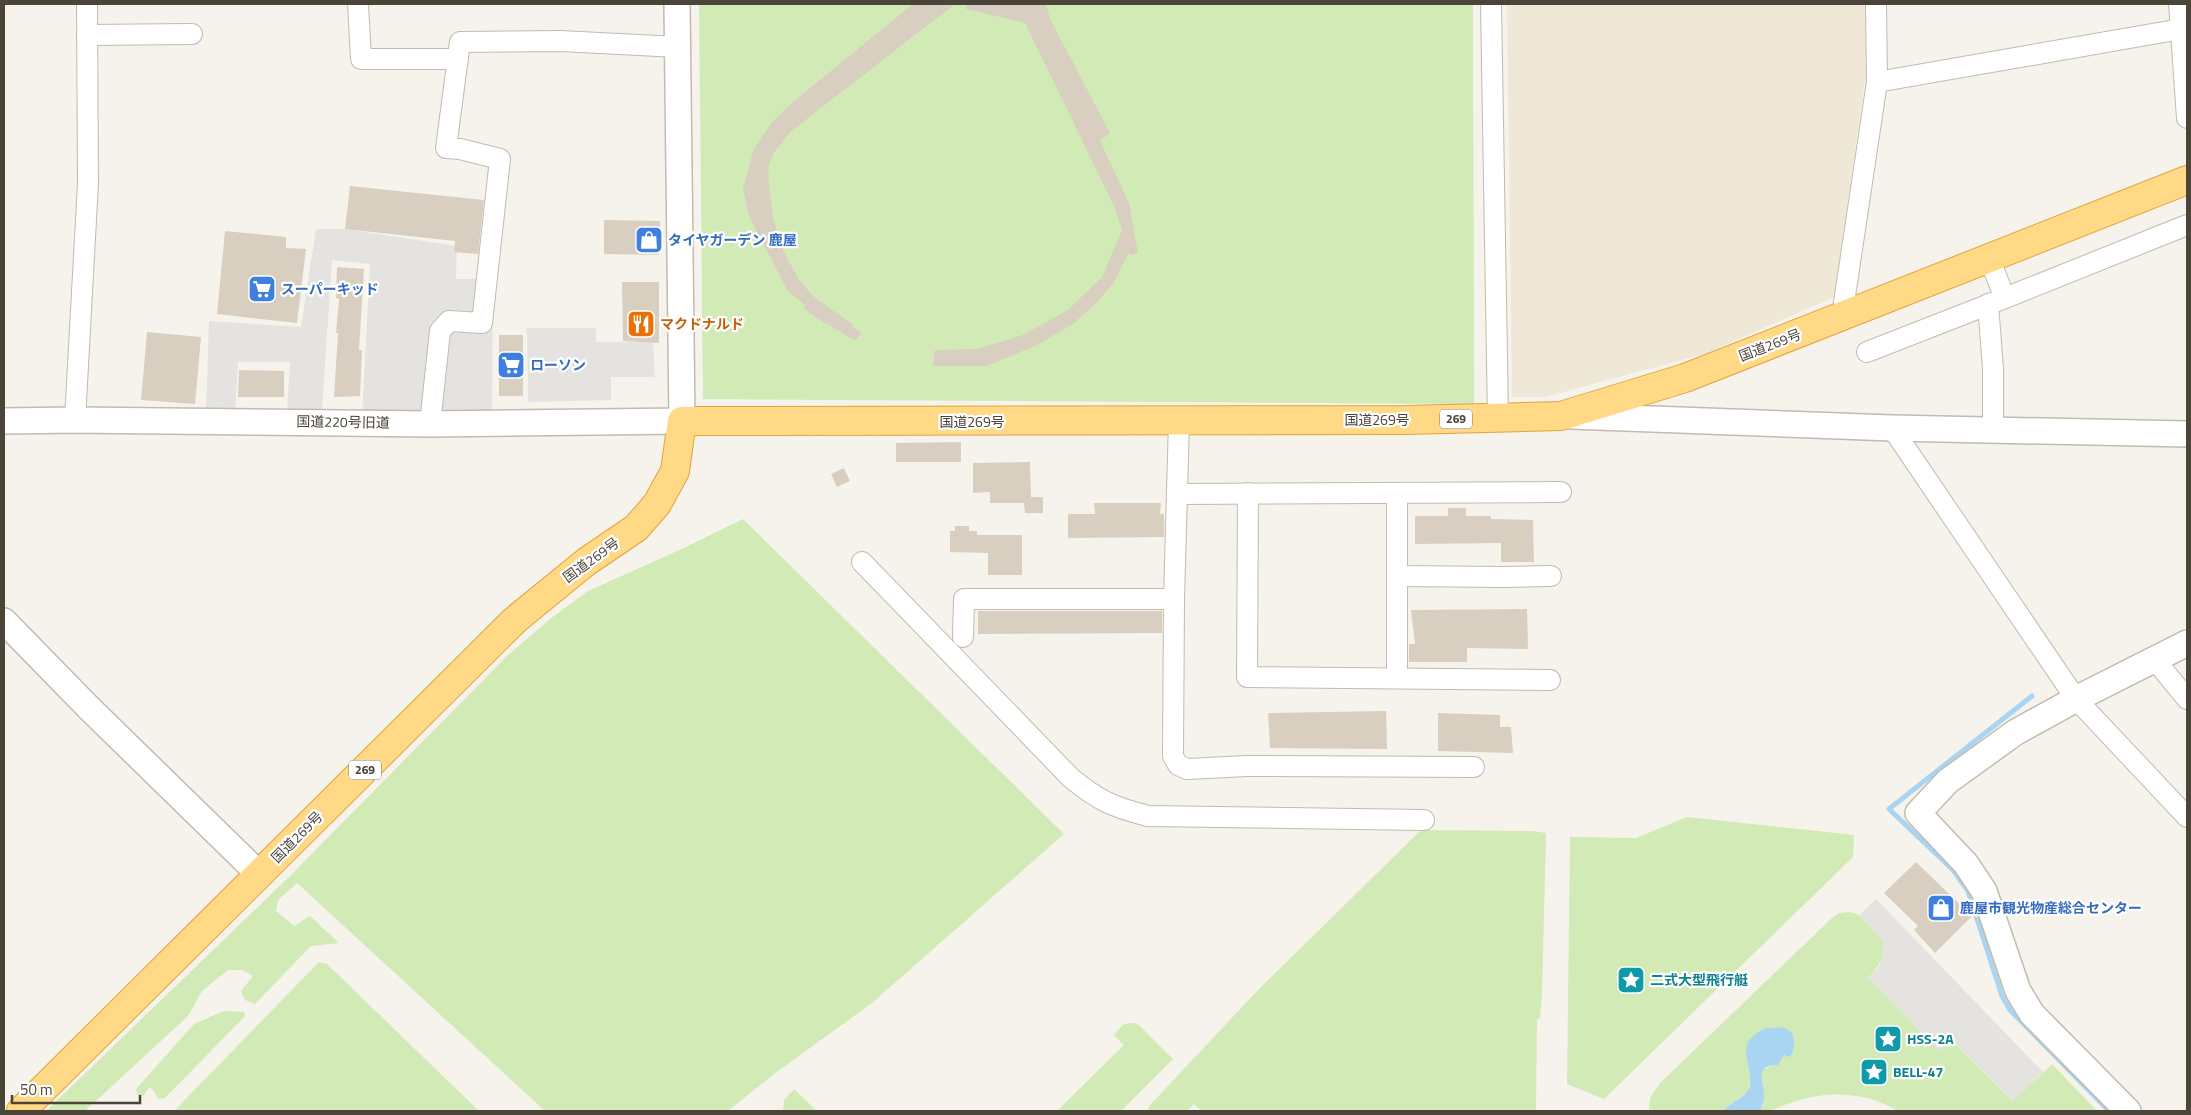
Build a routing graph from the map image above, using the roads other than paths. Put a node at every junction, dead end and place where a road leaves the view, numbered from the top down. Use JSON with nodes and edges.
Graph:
{"nodes":[{"id":1,"x":86,"y":4,"type":"edge"},
{"id":2,"x":358,"y":4,"type":"edge"},
{"id":3,"x":677,"y":4,"type":"edge"},
{"id":4,"x":1491,"y":4,"type":"edge"},
{"id":5,"x":1876,"y":4,"type":"edge"},
{"id":6,"x":2180,"y":4,"type":"edge"},
{"id":7,"x":2181,"y":29,"type":"junction"},
{"id":8,"x":192,"y":34,"type":"dead end"},
{"id":9,"x":87,"y":35,"type":"junction"},
{"id":10,"x":678,"y":46,"type":"junction"},
{"id":11,"x":458,"y":59,"type":"junction"},
{"id":12,"x":1877,"y":82,"type":"junction"},
{"id":13,"x":2187,"y":118,"type":"edge"},
{"id":14,"x":2187,"y":180,"type":"edge"},
{"id":15,"x":2187,"y":226,"type":"edge"},
{"id":16,"x":1989,"y":258,"type":"junction"},
{"id":17,"x":1996,"y":301,"type":"junction"},
{"id":18,"x":1842,"y":316,"type":"junction"},
{"id":19,"x":1866,"y":352,"type":"dead end"},
{"id":20,"x":1561,"y":416,"type":"junction"},
{"id":21,"x":1498,"y":418,"type":"junction"},
{"id":22,"x":75,"y":420,"type":"junction"},
{"id":23,"x":4,"y":421,"type":"edge"},
{"id":24,"x":682,"y":421,"type":"junction"},
{"id":25,"x":1180,"y":421,"type":"junction"},
{"id":26,"x":430,"y":424,"type":"junction"},
{"id":27,"x":1892,"y":428,"type":"junction"},
{"id":28,"x":1993,"y":430,"type":"junction"},
{"id":29,"x":2187,"y":434,"type":"edge"},
{"id":30,"x":1562,"y":492,"type":"dead end"},
{"id":31,"x":1248,"y":493,"type":"junction"},
{"id":32,"x":1397,"y":493,"type":"junction"},
{"id":33,"x":1177,"y":494,"type":"junction"},
{"id":34,"x":862,"y":562,"type":"dead end"},
{"id":35,"x":1397,"y":576,"type":"junction"},
{"id":36,"x":1551,"y":576,"type":"dead end"},
{"id":37,"x":1174,"y":599,"type":"junction"},
{"id":38,"x":4,"y":621,"type":"edge"},
{"id":39,"x":963,"y":637,"type":"dead end"},
{"id":40,"x":2187,"y":643,"type":"edge"},
{"id":41,"x":2155,"y":660,"type":"junction"},
{"id":42,"x":1397,"y":677,"type":"junction"},
{"id":43,"x":1550,"y":680,"type":"dead end"},
{"id":44,"x":2076,"y":699,"type":"junction"},
{"id":45,"x":2187,"y":700,"type":"edge"},
{"id":46,"x":1474,"y":767,"type":"dead end"},
{"id":47,"x":2187,"y":817,"type":"edge"},
{"id":48,"x":1424,"y":820,"type":"dead end"},
{"id":49,"x":260,"y":874,"type":"junction"},
{"id":50,"x":22,"y":1111,"type":"edge"},
{"id":51,"x":2128,"y":1111,"type":"edge"}],
"edges":[{"from":1,"to":9,"type":"street"},
{"from":2,"to":11,"type":"street"},
{"from":3,"to":10,"type":"street"},
{"from":4,"to":21,"type":"street"},
{"from":5,"to":12,"type":"street"},
{"from":6,"to":7,"type":"street"},
{"from":7,"to":12,"type":"street"},
{"from":7,"to":13,"type":"street"},
{"from":8,"to":9,"type":"street"},
{"from":9,"to":22,"type":"street"},
{"from":10,"to":11,"type":"street"},
{"from":10,"to":24,"type":"street"},
{"from":11,"to":26,"type":"street"},
{"from":12,"to":18,"type":"street"},
{"from":14,"to":16,"type":"highway","name":"国道269号","number":"269"},
{"from":15,"to":17,"type":"street"},
{"from":16,"to":17,"type":"street"},
{"from":16,"to":18,"type":"highway","name":"国道269号","number":"269"},
{"from":17,"to":19,"type":"street"},
{"from":17,"to":28,"type":"street"},
{"from":18,"to":20,"type":"highway","name":"国道269号","number":"269"},
{"from":20,"to":21,"type":"highway","name":"国道269号","number":"269"},
{"from":20,"to":27,"type":"street"},
{"from":21,"to":25,"type":"highway","name":"国道269号","number":"269"},
{"from":22,"to":23,"type":"street","name":"国道220号旧道"},
{"from":22,"to":26,"type":"street","name":"国道220号旧道"},
{"from":24,"to":25,"type":"highway","name":"国道269号","number":"269"},
{"from":24,"to":26,"type":"street","name":"国道220号旧道"},
{"from":24,"to":49,"type":"highway","name":"国道269号","number":"269"},
{"from":25,"to":33,"type":"street"},
{"from":27,"to":28,"type":"street"},
{"from":27,"to":44,"type":"street"},
{"from":28,"to":29,"type":"street"},
{"from":30,"to":32,"type":"street"},
{"from":31,"to":32,"type":"street"},
{"from":31,"to":33,"type":"street"},
{"from":31,"to":42,"type":"street"},
{"from":32,"to":35,"type":"street"},
{"from":33,"to":37,"type":"street"},
{"from":34,"to":48,"type":"street"},
{"from":35,"to":36,"type":"street"},
{"from":35,"to":42,"type":"street"},
{"from":37,"to":39,"type":"street"},
{"from":37,"to":46,"type":"street"},
{"from":38,"to":49,"type":"street"},
{"from":40,"to":41,"type":"street"},
{"from":41,"to":44,"type":"street"},
{"from":41,"to":45,"type":"street"},
{"from":42,"to":43,"type":"street"},
{"from":44,"to":47,"type":"street"},
{"from":44,"to":51,"type":"street"},
{"from":49,"to":50,"type":"highway","name":"国道269号","number":"269"}]}
